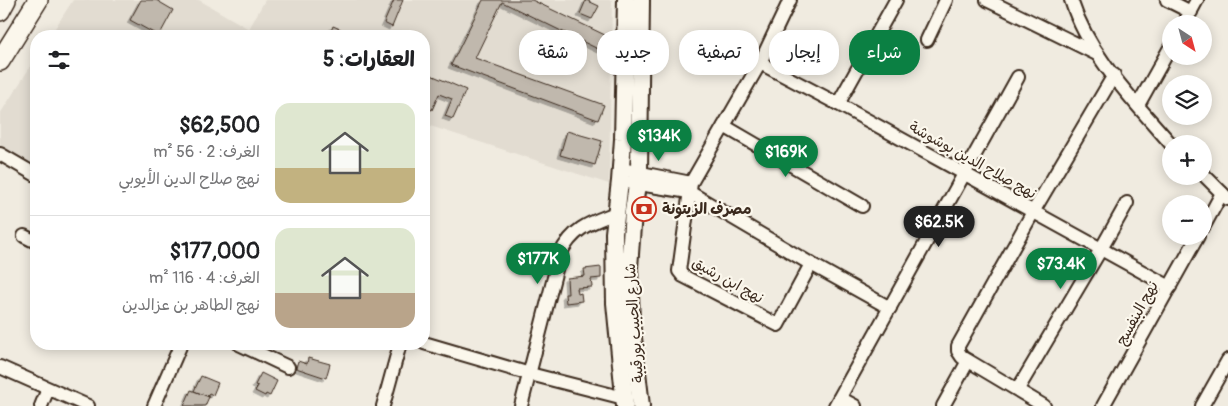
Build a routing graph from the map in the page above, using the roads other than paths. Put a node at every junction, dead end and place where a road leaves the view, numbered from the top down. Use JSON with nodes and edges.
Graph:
{"nodes":[{"id":1,"x":6,"y":0,"type":"edge"},
{"id":2,"x":38,"y":0,"type":"edge"},
{"id":3,"x":626,"y":0,"type":"edge"},
{"id":4,"x":641,"y":0,"type":"edge"},
{"id":5,"x":896,"y":0,"type":"edge"},
{"id":6,"x":946,"y":0,"type":"edge"},
{"id":7,"x":987,"y":0,"type":"edge"},
{"id":8,"x":1071,"y":0,"type":"edge"},
{"id":9,"x":1167,"y":0,"type":"edge"},
{"id":10,"x":1197,"y":0,"type":"edge"},
{"id":11,"x":787,"y":1,"type":"edge"},
{"id":12,"x":0,"y":11,"type":"edge"},
{"id":13,"x":1191,"y":12,"type":"junction"},
{"id":14,"x":1189,"y":15,"type":"edge"},
{"id":15,"x":927,"y":40,"type":"dead end"},
{"id":16,"x":1097,"y":54,"type":"junction"},
{"id":17,"x":0,"y":61,"type":"edge"},
{"id":18,"x":1162,"y":62,"type":"edge"},
{"id":19,"x":760,"y":63,"type":"junction"},
{"id":20,"x":1114,"y":75,"type":"junction"},
{"id":21,"x":1018,"y":77,"type":"dead end"},
{"id":22,"x":838,"y":104,"type":"junction"},
{"id":23,"x":1138,"y":105,"type":"junction"},
{"id":24,"x":724,"y":126,"type":"junction"},
{"id":25,"x":1163,"y":135,"type":"edge"},
{"id":26,"x":0,"y":154,"type":"edge"},
{"id":27,"x":30,"y":172,"type":"edge"},
{"id":28,"x":964,"y":174,"type":"junction"},
{"id":29,"x":621,"y":175,"type":"junction"},
{"id":30,"x":638,"y":178,"type":"junction"},
{"id":31,"x":1212,"y":184,"type":"edge"},
{"id":32,"x":690,"y":188,"type":"junction"},
{"id":33,"x":1225,"y":196,"type":"edge"},
{"id":34,"x":1126,"y":203,"type":"dead end"},
{"id":35,"x":862,"y":206,"type":"dead end"},
{"id":36,"x":1033,"y":212,"type":"junction"},
{"id":37,"x":616,"y":213,"type":"junction"},
{"id":38,"x":1212,"y":215,"type":"edge"},
{"id":39,"x":24,"y":236,"type":"dead end"},
{"id":40,"x":30,"y":239,"type":"edge"},
{"id":41,"x":1193,"y":245,"type":"edge"},
{"id":42,"x":1102,"y":250,"type":"junction"},
{"id":43,"x":811,"y":264,"type":"junction"},
{"id":44,"x":1170,"y":287,"type":"junction"},
{"id":45,"x":890,"y":308,"type":"junction"},
{"id":46,"x":430,"y":345,"type":"edge"},
{"id":47,"x":179,"y":350,"type":"edge"},
{"id":48,"x":252,"y":350,"type":"edge"},
{"id":49,"x":398,"y":350,"type":"edge"},
{"id":50,"x":1228,"y":360,"type":"edge"},
{"id":51,"x":968,"y":361,"type":"junction"},
{"id":52,"x":0,"y":367,"type":"edge"},
{"id":53,"x":288,"y":367,"type":"dead end"},
{"id":54,"x":530,"y":374,"type":"junction"},
{"id":55,"x":48,"y":389,"type":"junction"},
{"id":56,"x":1018,"y":389,"type":"junction"},
{"id":57,"x":624,"y":402,"type":"edge"},
{"id":58,"x":837,"y":402,"type":"edge"},
{"id":59,"x":1040,"y":405,"type":"edge"},
{"id":60,"x":41,"y":406,"type":"edge"},
{"id":61,"x":88,"y":406,"type":"edge"},
{"id":62,"x":154,"y":406,"type":"edge"},
{"id":63,"x":383,"y":406,"type":"edge"},
{"id":64,"x":521,"y":406,"type":"edge"},
{"id":65,"x":641,"y":406,"type":"edge"},
{"id":66,"x":854,"y":406,"type":"edge"},
{"id":67,"x":943,"y":406,"type":"edge"},
{"id":68,"x":1103,"y":406,"type":"edge"},
{"id":69,"x":1202,"y":406,"type":"edge"}],
"edges":[{"from":1,"to":12,"type":"highway"},
{"from":2,"to":17,"type":"highway"},
{"from":3,"to":29,"type":"main road"},
{"from":4,"to":30,"type":"main road","name":"شارع الحبيب بورقيبة"},
{"from":5,"to":22,"type":"street"},
{"from":6,"to":15,"type":"street"},
{"from":7,"to":16,"type":"street"},
{"from":8,"to":16,"type":"street"},
{"from":9,"to":13,"type":"street"},
{"from":10,"to":13,"type":"street"},
{"from":11,"to":19,"type":"street"},
{"from":13,"to":14,"type":"street"},
{"from":16,"to":20,"type":"street"},
{"from":18,"to":23,"type":"street"},
{"from":19,"to":22,"type":"street","name":"نهج صلاح الدين بوشوشة"},
{"from":19,"to":24,"type":"street"},
{"from":20,"to":23,"type":"street"},
{"from":20,"to":36,"type":"street"},
{"from":21,"to":28,"type":"street"},
{"from":22,"to":28,"type":"street","name":"نهج صلاح الدين بوشوشة"},
{"from":23,"to":25,"type":"street"},
{"from":24,"to":32,"type":"street"},
{"from":24,"to":35,"type":"street"},
{"from":26,"to":27,"type":"street"},
{"from":28,"to":36,"type":"street","name":"نهج صلاح الدين بوشوشة"},
{"from":28,"to":45,"type":"street"},
{"from":29,"to":30,"type":"street"},
{"from":29,"to":37,"type":"main road"},
{"from":30,"to":32,"type":"street"},
{"from":30,"to":65,"type":"main road","name":"شارع الحبيب بورقيبة"},
{"from":31,"to":33,"type":"street"},
{"from":32,"to":43,"type":"street"},
{"from":32,"to":43,"type":"street","name":"نهج ابن رشيق"},
{"from":33,"to":38,"type":"street"},
{"from":34,"to":42,"type":"street"},
{"from":36,"to":42,"type":"street","name":"نهج صلاح الدين بوشوشة"},
{"from":36,"to":51,"type":"street"},
{"from":37,"to":54,"type":"street"},
{"from":37,"to":57,"type":"main road"},
{"from":39,"to":40,"type":"street"},
{"from":41,"to":44,"type":"street","name":"نهج البنفسج"},
{"from":42,"to":44,"type":"street","name":"نهج صلاح الدين بوشوشة"},
{"from":42,"to":56,"type":"street"},
{"from":43,"to":45,"type":"street"},
{"from":44,"to":68,"type":"street","name":"نهج البنفسج"},
{"from":45,"to":58,"type":"street"},
{"from":46,"to":54,"type":"street"},
{"from":47,"to":62,"type":"street"},
{"from":48,"to":53,"type":"street"},
{"from":49,"to":63,"type":"street"},
{"from":50,"to":69,"type":"street"},
{"from":51,"to":56,"type":"street"},
{"from":51,"to":67,"type":"street"},
{"from":52,"to":55,"type":"street"},
{"from":54,"to":57,"type":"street"},
{"from":54,"to":64,"type":"street"},
{"from":55,"to":60,"type":"street"},
{"from":55,"to":61,"type":"street"},
{"from":56,"to":59,"type":"street"},
{"from":58,"to":66,"type":"street"}]}
